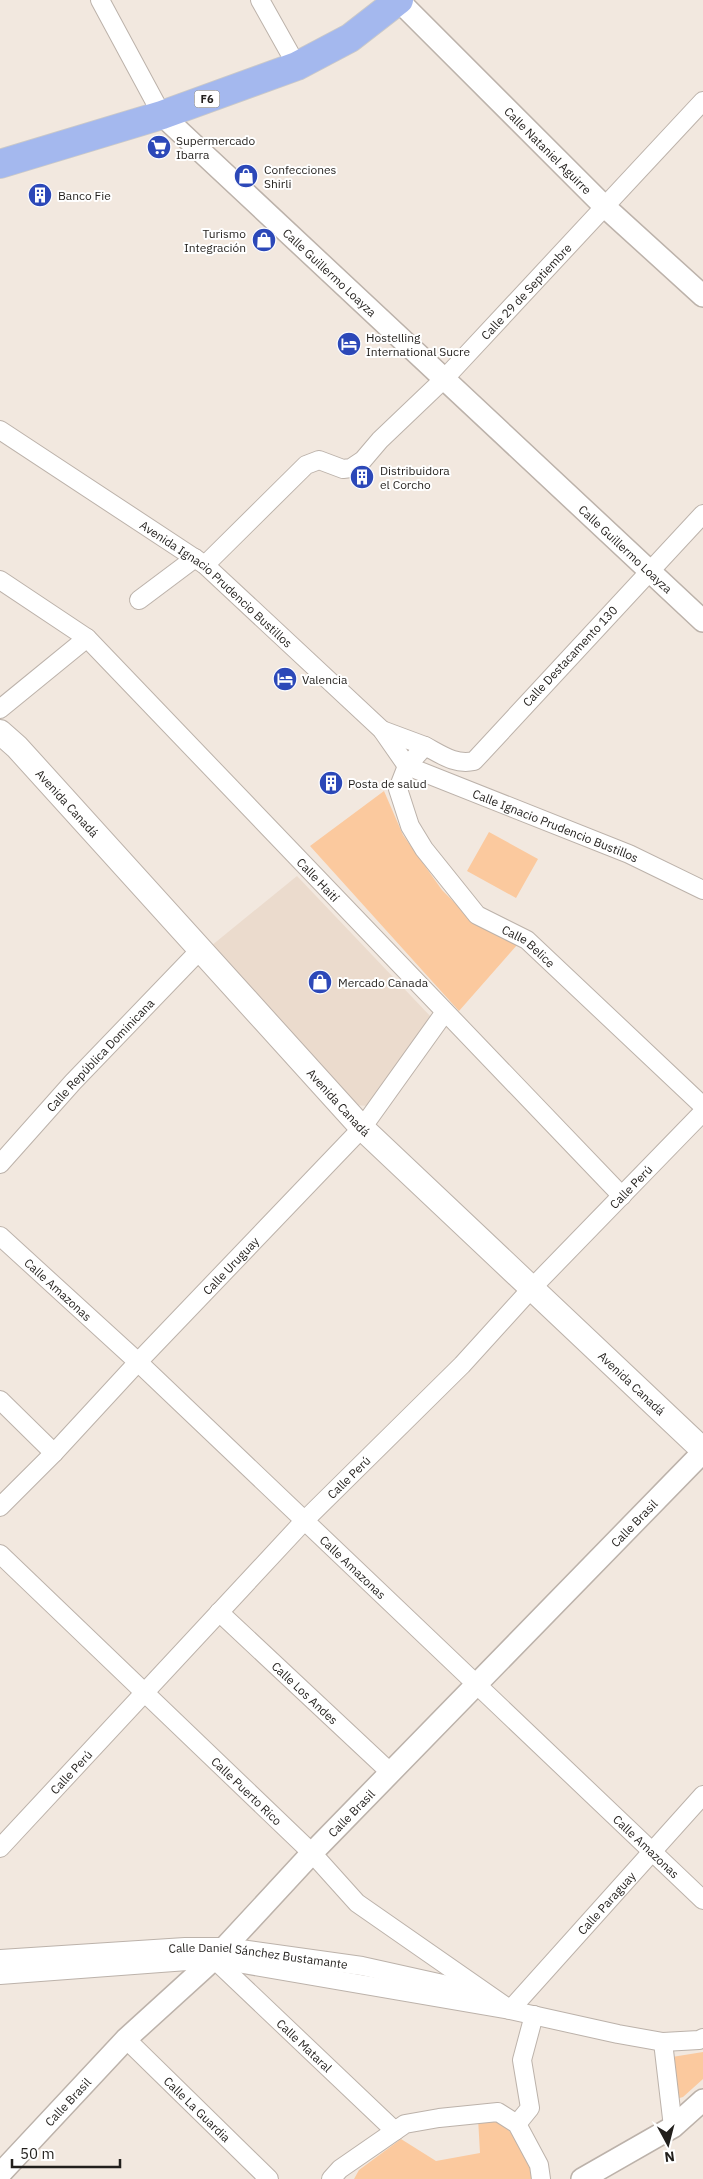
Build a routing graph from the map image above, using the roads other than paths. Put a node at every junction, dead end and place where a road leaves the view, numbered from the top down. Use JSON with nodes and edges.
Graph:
{"nodes":[{"id":1,"x":100,"y":0,"type":"edge"},
{"id":2,"x":260,"y":0,"type":"edge"},
{"id":3,"x":399,"y":0,"type":"edge"},
{"id":4,"x":297,"y":66,"type":"junction"},
{"id":5,"x":703,"y":101,"type":"edge"},
{"id":6,"x":162,"y":115,"type":"junction"},
{"id":7,"x":3,"y":157,"type":"edge"},
{"id":8,"x":604,"y":206,"type":"junction"},
{"id":9,"x":703,"y":296,"type":"edge"},
{"id":10,"x":445,"y":378,"type":"junction"},
{"id":11,"x":0,"y":430,"type":"edge"},
{"id":12,"x":703,"y":514,"type":"edge"},
{"id":13,"x":200,"y":561,"type":"junction"},
{"id":14,"x":649,"y":571,"type":"junction"},
{"id":15,"x":0,"y":580,"type":"edge"},
{"id":16,"x":139,"y":600,"type":"dead end"},
{"id":17,"x":703,"y":621,"type":"edge"},
{"id":18,"x":88,"y":638,"type":"junction"},
{"id":19,"x":0,"y":710,"type":"edge"},
{"id":20,"x":382,"y":730,"type":"junction"},
{"id":21,"x":0,"y":732,"type":"edge"},
{"id":22,"x":425,"y":746,"type":"junction"},
{"id":23,"x":407,"y":766,"type":"junction"},
{"id":24,"x":703,"y":890,"type":"edge"},
{"id":25,"x":201,"y":949,"type":"junction"},
{"id":26,"x":445,"y":1012,"type":"junction"},
{"id":27,"x":703,"y":1106,"type":"edge"},
{"id":28,"x":703,"y":1112,"type":"edge"},
{"id":29,"x":362,"y":1128,"type":"junction"},
{"id":30,"x":0,"y":1164,"type":"edge"},
{"id":31,"x":622,"y":1196,"type":"junction"},
{"id":32,"x":0,"y":1236,"type":"edge"},
{"id":33,"x":531,"y":1289,"type":"junction"},
{"id":34,"x":138,"y":1362,"type":"junction"},
{"id":35,"x":0,"y":1400,"type":"edge"},
{"id":36,"x":703,"y":1451,"type":"edge"},
{"id":37,"x":54,"y":1453,"type":"junction"},
{"id":38,"x":0,"y":1507,"type":"edge"},
{"id":39,"x":305,"y":1520,"type":"junction"},
{"id":40,"x":0,"y":1554,"type":"edge"},
{"id":41,"x":219,"y":1612,"type":"junction"},
{"id":42,"x":476,"y":1683,"type":"junction"},
{"id":43,"x":144,"y":1693,"type":"junction"},
{"id":44,"x":391,"y":1774,"type":"junction"},
{"id":45,"x":703,"y":1795,"type":"edge"},
{"id":46,"x":0,"y":1848,"type":"edge"},
{"id":47,"x":652,"y":1852,"type":"junction"},
{"id":48,"x":312,"y":1853,"type":"junction"},
{"id":49,"x":703,"y":1900,"type":"edge"},
{"id":50,"x":220,"y":1953,"type":"junction"},
{"id":51,"x":0,"y":1958,"type":"edge"},
{"id":52,"x":0,"y":1975,"type":"edge"},
{"id":53,"x":510,"y":2010,"type":"junction"},
{"id":54,"x":534,"y":2015,"type":"junction"},
{"id":55,"x":703,"y":2038,"type":"edge"},
{"id":56,"x":126,"y":2039,"type":"junction"},
{"id":57,"x":664,"y":2042,"type":"junction"},
{"id":58,"x":703,"y":2100,"type":"edge"},
{"id":59,"x":517,"y":2124,"type":"junction"},
{"id":60,"x":672,"y":2127,"type":"junction"},
{"id":61,"x":395,"y":2131,"type":"junction"},
{"id":62,"x":0,"y":2174,"type":"edge"},
{"id":63,"x":269,"y":2179,"type":"edge"},
{"id":64,"x":331,"y":2179,"type":"edge"},
{"id":65,"x":541,"y":2179,"type":"edge"},
{"id":66,"x":582,"y":2179,"type":"edge"}],
"edges":[{"from":1,"to":6,"type":"street","name":"Calle Guillermo Loayza"},
{"from":2,"to":4,"type":"street"},
{"from":3,"to":4,"type":"highway","number":"F6"},
{"from":3,"to":8,"type":"street","name":"Calle Nataniel Aguirre"},
{"from":4,"to":6,"type":"highway","number":"F6"},
{"from":5,"to":8,"type":"street","name":"Calle 29 de Septiembre"},
{"from":6,"to":7,"type":"highway","number":"F6"},
{"from":6,"to":10,"type":"street","name":"Calle Guillermo Loayza"},
{"from":8,"to":9,"type":"street","name":"Calle Nataniel Aguirre"},
{"from":8,"to":10,"type":"street","name":"Calle 29 de Septiembre"},
{"from":10,"to":13,"type":"street","name":"Calle 29 de Septiembre"},
{"from":10,"to":14,"type":"street","name":"Calle Guillermo Loayza"},
{"from":11,"to":13,"type":"street","name":"Avenida Ignacio Prudencio Bustillos"},
{"from":12,"to":14,"type":"street","name":"Calle Destacamento 130"},
{"from":13,"to":16,"type":"street"},
{"from":13,"to":20,"type":"street","name":"Avenida Ignacio Prudencio Bustillos"},
{"from":14,"to":17,"type":"street","name":"Calle Guillermo Loayza"},
{"from":14,"to":22,"type":"street","name":"Calle Destacamento 130"},
{"from":15,"to":18,"type":"street","name":"Calle Haití"},
{"from":18,"to":19,"type":"street"},
{"from":18,"to":26,"type":"street","name":"Calle Haití"},
{"from":20,"to":22,"type":"street","name":"Calle Destacamento 130"},
{"from":20,"to":23,"type":"street","name":"Avenida Ignacio Prudencio Bustillos"},
{"from":21,"to":25,"type":"main road","name":"Avenida Canadá"},
{"from":22,"to":23,"type":"street"},
{"from":23,"to":24,"type":"street","name":"Calle Ignacio Prudencio Bustillos"},
{"from":23,"to":27,"type":"street","name":"Calle Belice"},
{"from":25,"to":29,"type":"main road","name":"Avenida Canadá"},
{"from":25,"to":30,"type":"street","name":"Calle República Dominicana"},
{"from":26,"to":29,"type":"street","name":"Calle Uruguay"},
{"from":26,"to":31,"type":"street","name":"Calle Haití"},
{"from":28,"to":31,"type":"street","name":"Calle Perú"},
{"from":29,"to":33,"type":"main road","name":"Avenida Canadá"},
{"from":29,"to":34,"type":"street","name":"Calle Uruguay"},
{"from":31,"to":33,"type":"street","name":"Calle Perú"},
{"from":32,"to":34,"type":"street","name":"Calle Amazonas"},
{"from":33,"to":36,"type":"main road","name":"Avenida Canadá"},
{"from":33,"to":39,"type":"street","name":"Calle Perú"},
{"from":34,"to":37,"type":"street","name":"Calle Uruguay"},
{"from":34,"to":39,"type":"street","name":"Calle Amazonas"},
{"from":35,"to":37,"type":"street"},
{"from":36,"to":42,"type":"street","name":"Calle Brasil"},
{"from":37,"to":38,"type":"street","name":"Calle Uruguay"},
{"from":39,"to":41,"type":"street","name":"Calle Perú"},
{"from":39,"to":42,"type":"street","name":"Calle Amazonas"},
{"from":40,"to":43,"type":"street","name":"Calle Puerto Rico"},
{"from":41,"to":43,"type":"street","name":"Calle Perú"},
{"from":41,"to":44,"type":"street","name":"Calle Los Andes"},
{"from":42,"to":44,"type":"street","name":"Calle Brasil"},
{"from":42,"to":47,"type":"street","name":"Calle Amazonas"},
{"from":43,"to":46,"type":"street","name":"Calle Perú"},
{"from":43,"to":48,"type":"street","name":"Calle Puerto Rico"},
{"from":44,"to":48,"type":"street","name":"Calle Brasil"},
{"from":45,"to":47,"type":"street","name":"Calle Paraguay"},
{"from":47,"to":49,"type":"street","name":"Calle Amazonas"},
{"from":47,"to":53,"type":"street","name":"Calle Paraguay"},
{"from":48,"to":50,"type":"street","name":"Calle Brasil"},
{"from":48,"to":53,"type":"street","name":"Calle Puerto Rico"},
{"from":50,"to":51,"type":"street","name":"Calle Daniel Sánchez Bustamante"},
{"from":50,"to":52,"type":"street","name":"Calle Daniel Sánchez Bustamante"},
{"from":50,"to":53,"type":"street","name":"Calle Daniel Sánchez Bustamante"},
{"from":50,"to":56,"type":"street","name":"Calle Brasil"},
{"from":50,"to":61,"type":"street","name":"Calle Mataral"},
{"from":53,"to":54,"type":"street","name":"Calle Daniel Sánchez Bustamante"},
{"from":54,"to":57,"type":"street","name":"Calle Daniel Sánchez Bustamante"},
{"from":54,"to":59,"type":"street"},
{"from":55,"to":57,"type":"street","name":"Calle Daniel Sánchez Bustamante"},
{"from":56,"to":62,"type":"street","name":"Calle Brasil"},
{"from":56,"to":63,"type":"street","name":"Calle La Guardia"},
{"from":57,"to":60,"type":"street"},
{"from":58,"to":60,"type":"street"},
{"from":59,"to":61,"type":"street"},
{"from":59,"to":65,"type":"street"},
{"from":60,"to":66,"type":"street"},
{"from":61,"to":64,"type":"street"}]}
